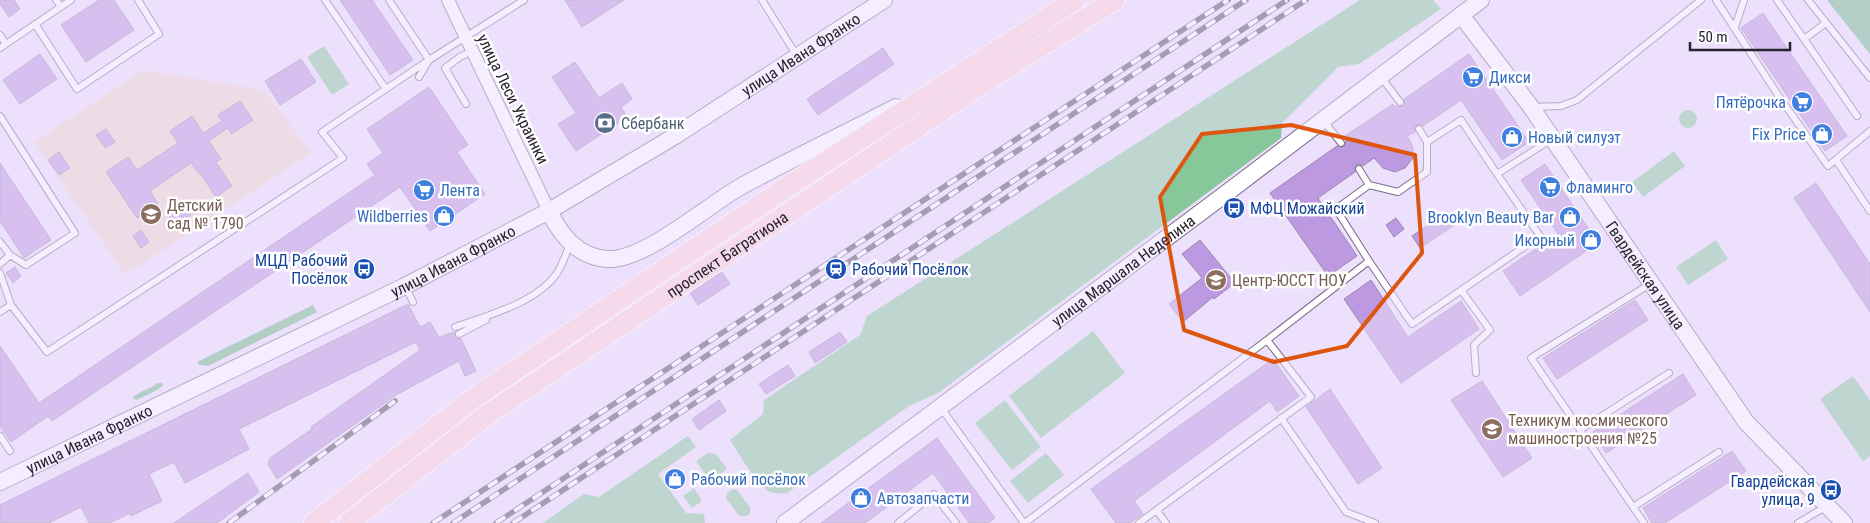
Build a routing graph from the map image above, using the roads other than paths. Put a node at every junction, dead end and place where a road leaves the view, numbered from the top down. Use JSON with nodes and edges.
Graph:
{"nodes":[{"id":1,"x":56,"y":0,"type":"edge"},
{"id":2,"x":71,"y":0,"type":"edge"},
{"id":3,"x":138,"y":0,"type":"edge"},
{"id":4,"x":325,"y":0,"type":"edge"},
{"id":5,"x":389,"y":0,"type":"edge"},
{"id":6,"x":448,"y":0,"type":"edge"},
{"id":7,"x":524,"y":0,"type":"edge"},
{"id":8,"x":762,"y":0,"type":"edge"},
{"id":9,"x":884,"y":0,"type":"edge"},
{"id":10,"x":1075,"y":0,"type":"edge"},
{"id":11,"x":1115,"y":0,"type":"edge"},
{"id":12,"x":1481,"y":0,"type":"edge"},
{"id":13,"x":1702,"y":0,"type":"edge"},
{"id":14,"x":1716,"y":0,"type":"edge"},
{"id":15,"x":1744,"y":0,"type":"edge"},
{"id":16,"x":1777,"y":0,"type":"edge"},
{"id":17,"x":1808,"y":0,"type":"edge"},
{"id":18,"x":61,"y":7,"type":"junction"},
{"id":19,"x":1462,"y":15,"type":"junction"},
{"id":20,"x":1826,"y":23,"type":"junction"},
{"id":21,"x":35,"y":24,"type":"junction"},
{"id":22,"x":1735,"y":27,"type":"junction"},
{"id":23,"x":0,"y":35,"type":"edge"},
{"id":24,"x":465,"y":37,"type":"junction"},
{"id":25,"x":1804,"y":39,"type":"junction"},
{"id":26,"x":3,"y":46,"type":"edge"},
{"id":27,"x":472,"y":51,"type":"junction"},
{"id":28,"x":798,"y":57,"type":"junction"},
{"id":29,"x":429,"y":60,"type":"junction"},
{"id":30,"x":973,"y":66,"type":"junction"},
{"id":31,"x":1381,"y":77,"type":"junction"},
{"id":32,"x":419,"y":78,"type":"dead end"},
{"id":33,"x":1870,"y":78,"type":"edge"},
{"id":34,"x":386,"y":89,"type":"junction"},
{"id":35,"x":1400,"y":102,"type":"dead end"},
{"id":36,"x":466,"y":104,"type":"dead end"},
{"id":37,"x":1531,"y":107,"type":"junction"},
{"id":38,"x":0,"y":116,"type":"edge"},
{"id":39,"x":1857,"y":116,"type":"dead end"},
{"id":40,"x":1323,"y":120,"type":"junction"},
{"id":41,"x":1419,"y":129,"type":"dead end"},
{"id":42,"x":1870,"y":131,"type":"edge"},
{"id":43,"x":1552,"y":139,"type":"junction"},
{"id":44,"x":1427,"y":142,"type":"junction"},
{"id":45,"x":1341,"y":143,"type":"dead end"},
{"id":46,"x":1836,"y":160,"type":"junction"},
{"id":47,"x":1359,"y":169,"type":"dead end"},
{"id":48,"x":1496,"y":174,"type":"junction"},
{"id":49,"x":1369,"y":185,"type":"junction"},
{"id":50,"x":549,"y":211,"type":"junction"},
{"id":51,"x":1870,"y":211,"type":"edge"},
{"id":52,"x":0,"y":242,"type":"edge"},
{"id":53,"x":570,"y":244,"type":"junction"},
{"id":54,"x":10,"y":256,"type":"junction"},
{"id":55,"x":1370,"y":261,"type":"junction"},
{"id":56,"x":0,"y":264,"type":"edge"},
{"id":57,"x":0,"y":273,"type":"edge"},
{"id":58,"x":1651,"y":283,"type":"junction"},
{"id":59,"x":405,"y":286,"type":"junction"},
{"id":60,"x":1462,"y":290,"type":"junction"},
{"id":61,"x":413,"y":302,"type":"dead end"},
{"id":62,"x":12,"y":305,"type":"junction"},
{"id":63,"x":505,"y":310,"type":"junction"},
{"id":64,"x":0,"y":312,"type":"edge"},
{"id":65,"x":455,"y":327,"type":"dead end"},
{"id":66,"x":459,"y":334,"type":"dead end"},
{"id":67,"x":1267,"y":340,"type":"junction"},
{"id":68,"x":1476,"y":373,"type":"dead end"},
{"id":69,"x":1669,"y":373,"type":"dead end"},
{"id":70,"x":940,"y":407,"type":"junction"},
{"id":71,"x":1281,"y":418,"type":"junction"},
{"id":72,"x":1580,"y":430,"type":"junction"},
{"id":73,"x":0,"y":436,"type":"edge"},
{"id":74,"x":10,"y":451,"type":"dead end"},
{"id":75,"x":1719,"y":452,"type":"dead end"},
{"id":76,"x":0,"y":482,"type":"edge"},
{"id":77,"x":1828,"y":506,"type":"junction"},
{"id":78,"x":1633,"y":507,"type":"junction"},
{"id":79,"x":1157,"y":511,"type":"junction"},
{"id":80,"x":788,"y":522,"type":"edge"},
{"id":81,"x":314,"y":523,"type":"edge"},
{"id":82,"x":349,"y":523,"type":"edge"},
{"id":83,"x":898,"y":523,"type":"edge"},
{"id":84,"x":956,"y":523,"type":"edge"},
{"id":85,"x":1024,"y":523,"type":"edge"},
{"id":86,"x":1139,"y":523,"type":"edge"},
{"id":87,"x":1166,"y":523,"type":"edge"},
{"id":88,"x":1375,"y":523,"type":"edge"},
{"id":89,"x":1644,"y":523,"type":"edge"},
{"id":90,"x":1798,"y":523,"type":"edge"},
{"id":91,"x":1844,"y":523,"type":"edge"}],
"edges":[{"from":1,"to":18,"type":"lane"},
{"from":2,"to":18,"type":"lane"},
{"from":3,"to":21,"type":"lane"},
{"from":4,"to":34,"type":"lane"},
{"from":5,"to":29,"type":"lane"},
{"from":6,"to":24,"type":"street","name":"улица Леси Украинки"},
{"from":7,"to":24,"type":"lane"},
{"from":8,"to":28,"type":"lane"},
{"from":9,"to":28,"type":"street","name":"улица Ивана Франко"},
{"from":10,"to":30,"type":"main road","name":"проспект Багратиона"},
{"from":11,"to":82,"type":"main road","name":"проспект Багратиона"},
{"from":12,"to":19,"type":"street","name":"улица Маршала Неделина"},
{"from":13,"to":37,"type":"lane"},
{"from":14,"to":22,"type":"lane"},
{"from":15,"to":22,"type":"lane"},
{"from":16,"to":25,"type":"lane"},
{"from":17,"to":20,"type":"lane"},
{"from":18,"to":21,"type":"lane"},
{"from":19,"to":31,"type":"street","name":"улица Маршала Неделина"},
{"from":19,"to":37,"type":"street","name":"Гвардейская улица"},
{"from":20,"to":25,"type":"lane"},
{"from":20,"to":33,"type":"lane"},
{"from":21,"to":26,"type":"lane"},
{"from":22,"to":46,"type":"lane"},
{"from":23,"to":26,"type":"lane"},
{"from":24,"to":27,"type":"street","name":"улица Леси Украинки"},
{"from":24,"to":29,"type":"lane"},
{"from":25,"to":39,"type":"lane"},
{"from":27,"to":36,"type":"lane"},
{"from":27,"to":50,"type":"street","name":"улица Леси Украинки"},
{"from":28,"to":50,"type":"street","name":"улица Ивана Франко"},
{"from":29,"to":32,"type":"lane"},
{"from":29,"to":34,"type":"lane"},
{"from":30,"to":53,"type":"street"},
{"from":30,"to":81,"type":"main road","name":"проспект Багратиона"},
{"from":31,"to":35,"type":"lane"},
{"from":31,"to":40,"type":"street","name":"улица Маршала Неделина"},
{"from":34,"to":62,"type":"lane"},
{"from":37,"to":43,"type":"street","name":"Гвардейская улица"},
{"from":38,"to":54,"type":"lane"},
{"from":40,"to":45,"type":"lane"},
{"from":40,"to":70,"type":"street","name":"улица Маршала Неделина"},
{"from":41,"to":44,"type":"lane"},
{"from":42,"to":46,"type":"lane"},
{"from":43,"to":48,"type":"lane"},
{"from":43,"to":58,"type":"street","name":"Гвардейская улица"},
{"from":44,"to":48,"type":"lane"},
{"from":44,"to":49,"type":"lane"},
{"from":46,"to":51,"type":"lane"},
{"from":47,"to":49,"type":"lane"},
{"from":48,"to":60,"type":"lane"},
{"from":49,"to":55,"type":"lane"},
{"from":50,"to":53,"type":"street"},
{"from":50,"to":59,"type":"street","name":"улица Ивана Франко"},
{"from":52,"to":54,"type":"lane"},
{"from":53,"to":63,"type":"lane"},
{"from":54,"to":56,"type":"lane"},
{"from":55,"to":60,"type":"lane"},
{"from":55,"to":67,"type":"lane"},
{"from":57,"to":62,"type":"lane"},
{"from":58,"to":72,"type":"lane"},
{"from":58,"to":77,"type":"street","name":"Гвардейская улица"},
{"from":59,"to":61,"type":"lane"},
{"from":59,"to":76,"type":"street","name":"улица Ивана Франко"},
{"from":60,"to":68,"type":"lane"},
{"from":62,"to":64,"type":"lane"},
{"from":63,"to":65,"type":"lane"},
{"from":63,"to":66,"type":"lane"},
{"from":67,"to":71,"type":"lane"},
{"from":67,"to":85,"type":"lane"},
{"from":69,"to":72,"type":"lane"},
{"from":70,"to":80,"type":"street","name":"улица Маршала Неделина"},
{"from":70,"to":85,"type":"lane"},
{"from":71,"to":79,"type":"lane"},
{"from":71,"to":88,"type":"lane"},
{"from":72,"to":78,"type":"lane"},
{"from":73,"to":74,"type":"lane"},
{"from":75,"to":78,"type":"lane"},
{"from":77,"to":90,"type":"lane"},
{"from":77,"to":91,"type":"street","name":"Гвардейская улица"},
{"from":78,"to":89,"type":"lane"},
{"from":79,"to":86,"type":"lane"},
{"from":79,"to":87,"type":"lane"},
{"from":83,"to":84,"type":"lane"}]}
